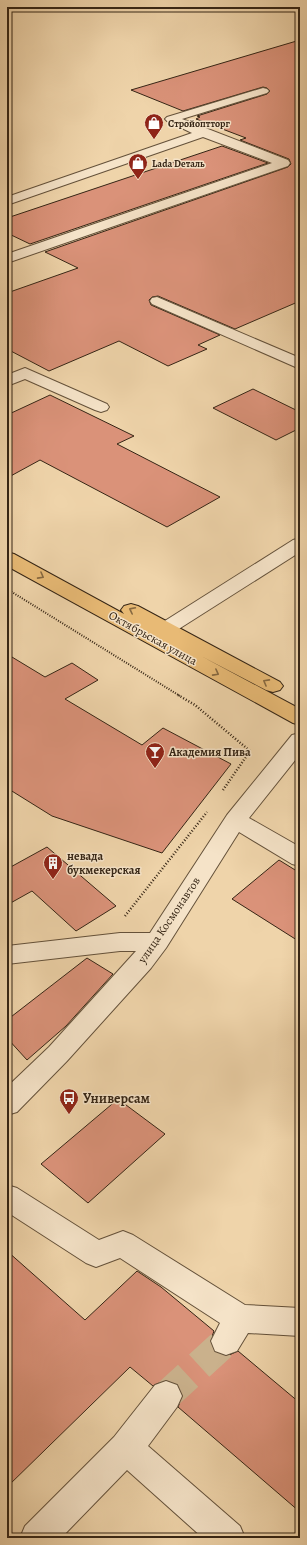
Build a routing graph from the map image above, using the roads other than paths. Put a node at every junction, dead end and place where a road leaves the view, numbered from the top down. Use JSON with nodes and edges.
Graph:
{"nodes":[{"id":1,"x":263,"y":91,"type":"dead end"},
{"id":2,"x":203,"y":133,"type":"junction"},
{"id":3,"x":7,"y":185,"type":"edge"},
{"id":4,"x":28,"y":194,"type":"junction"},
{"id":5,"x":7,"y":201,"type":"edge"},
{"id":6,"x":7,"y":258,"type":"edge"},
{"id":7,"x":157,"y":301,"type":"dead end"},
{"id":8,"x":300,"y":364,"type":"edge"},
{"id":9,"x":7,"y":381,"type":"edge"},
{"id":10,"x":101,"y":407,"type":"dead end"},
{"id":11,"x":300,"y":544,"type":"edge"},
{"id":12,"x":8,"y":556,"type":"edge"},
{"id":13,"x":167,"y":628,"type":"junction"},
{"id":14,"x":300,"y":701,"type":"edge"},
{"id":15,"x":300,"y":718,"type":"edge"},
{"id":16,"x":300,"y":740,"type":"edge"},
{"id":17,"x":235,"y":820,"type":"junction"},
{"id":18,"x":300,"y":858,"type":"edge"},
{"id":19,"x":157,"y":942,"type":"junction"},
{"id":20,"x":7,"y":955,"type":"edge"},
{"id":21,"x":7,"y":1104,"type":"edge"},
{"id":22,"x":7,"y":1197,"type":"edge"},
{"id":23,"x":300,"y":1322,"type":"edge"},
{"id":24,"x":166,"y":1396,"type":"tunnel mouth"},
{"id":25,"x":126,"y":1448,"type":"junction"},
{"id":26,"x":37,"y":1538,"type":"edge"},
{"id":27,"x":228,"y":1538,"type":"edge"}],
"edges":[{"from":1,"to":2,"type":"street"},
{"from":2,"to":4,"type":"street"},
{"from":2,"to":6,"type":"street"},
{"from":3,"to":4,"type":"street"},
{"from":4,"to":5,"type":"street"},
{"from":7,"to":8,"type":"street"},
{"from":9,"to":10,"type":"street"},
{"from":11,"to":13,"type":"street"},
{"from":13,"to":12,"type":"main road","name":"Октябрьская улица","one_way":true},
{"from":12,"to":15,"type":"main road","name":"Октябрьская улица","one_way":true},
{"from":14,"to":13,"type":"main road","name":"Октябрьская улица","one_way":true},
{"from":16,"to":17,"type":"street","name":"улица Космонавтов"},
{"from":17,"to":18,"type":"street"},
{"from":17,"to":19,"type":"street","name":"улица Космонавтов"},
{"from":19,"to":20,"type":"street"},
{"from":19,"to":21,"type":"street","name":"улица Космонавтов"},
{"from":22,"to":23,"type":"street"},
{"from":24,"to":25,"type":"street"},
{"from":25,"to":26,"type":"street"},
{"from":25,"to":27,"type":"street"}]}
